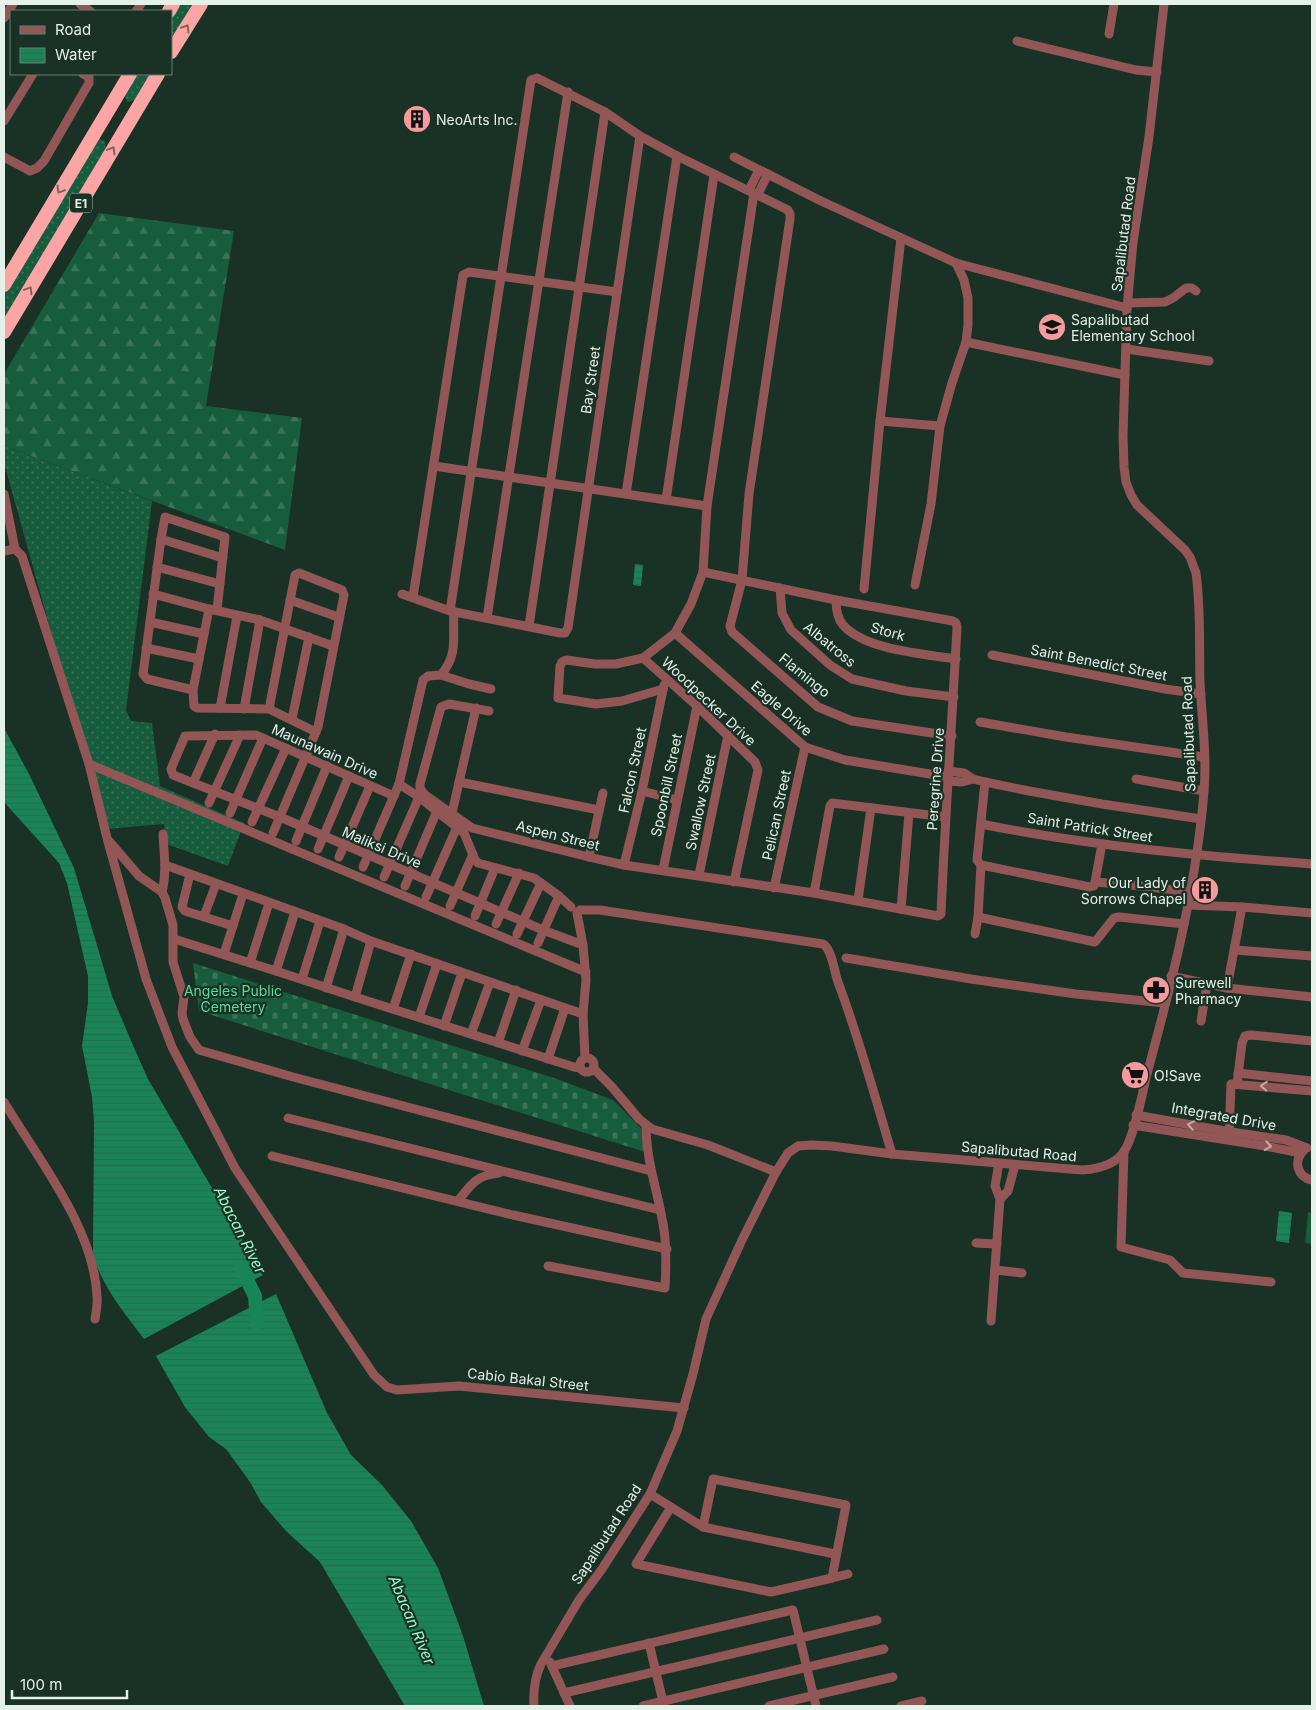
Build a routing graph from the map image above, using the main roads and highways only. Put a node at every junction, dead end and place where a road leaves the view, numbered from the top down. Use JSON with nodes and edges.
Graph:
{"nodes":[{"id":1,"x":201,"y":4,"type":"edge"},
{"id":2,"x":172,"y":50,"type":"edge"},
{"id":3,"x":129,"y":75,"type":"edge"},
{"id":4,"x":157,"y":75,"type":"edge"},
{"id":5,"x":4,"y":285,"type":"edge"},
{"id":6,"x":4,"y":332,"type":"edge"}],
"edges":[{"from":2,"to":1,"type":"highway","one_way":true},
{"from":3,"to":5,"type":"highway","number":"E1","one_way":true},
{"from":6,"to":4,"type":"highway","number":"E1","one_way":true}]}
